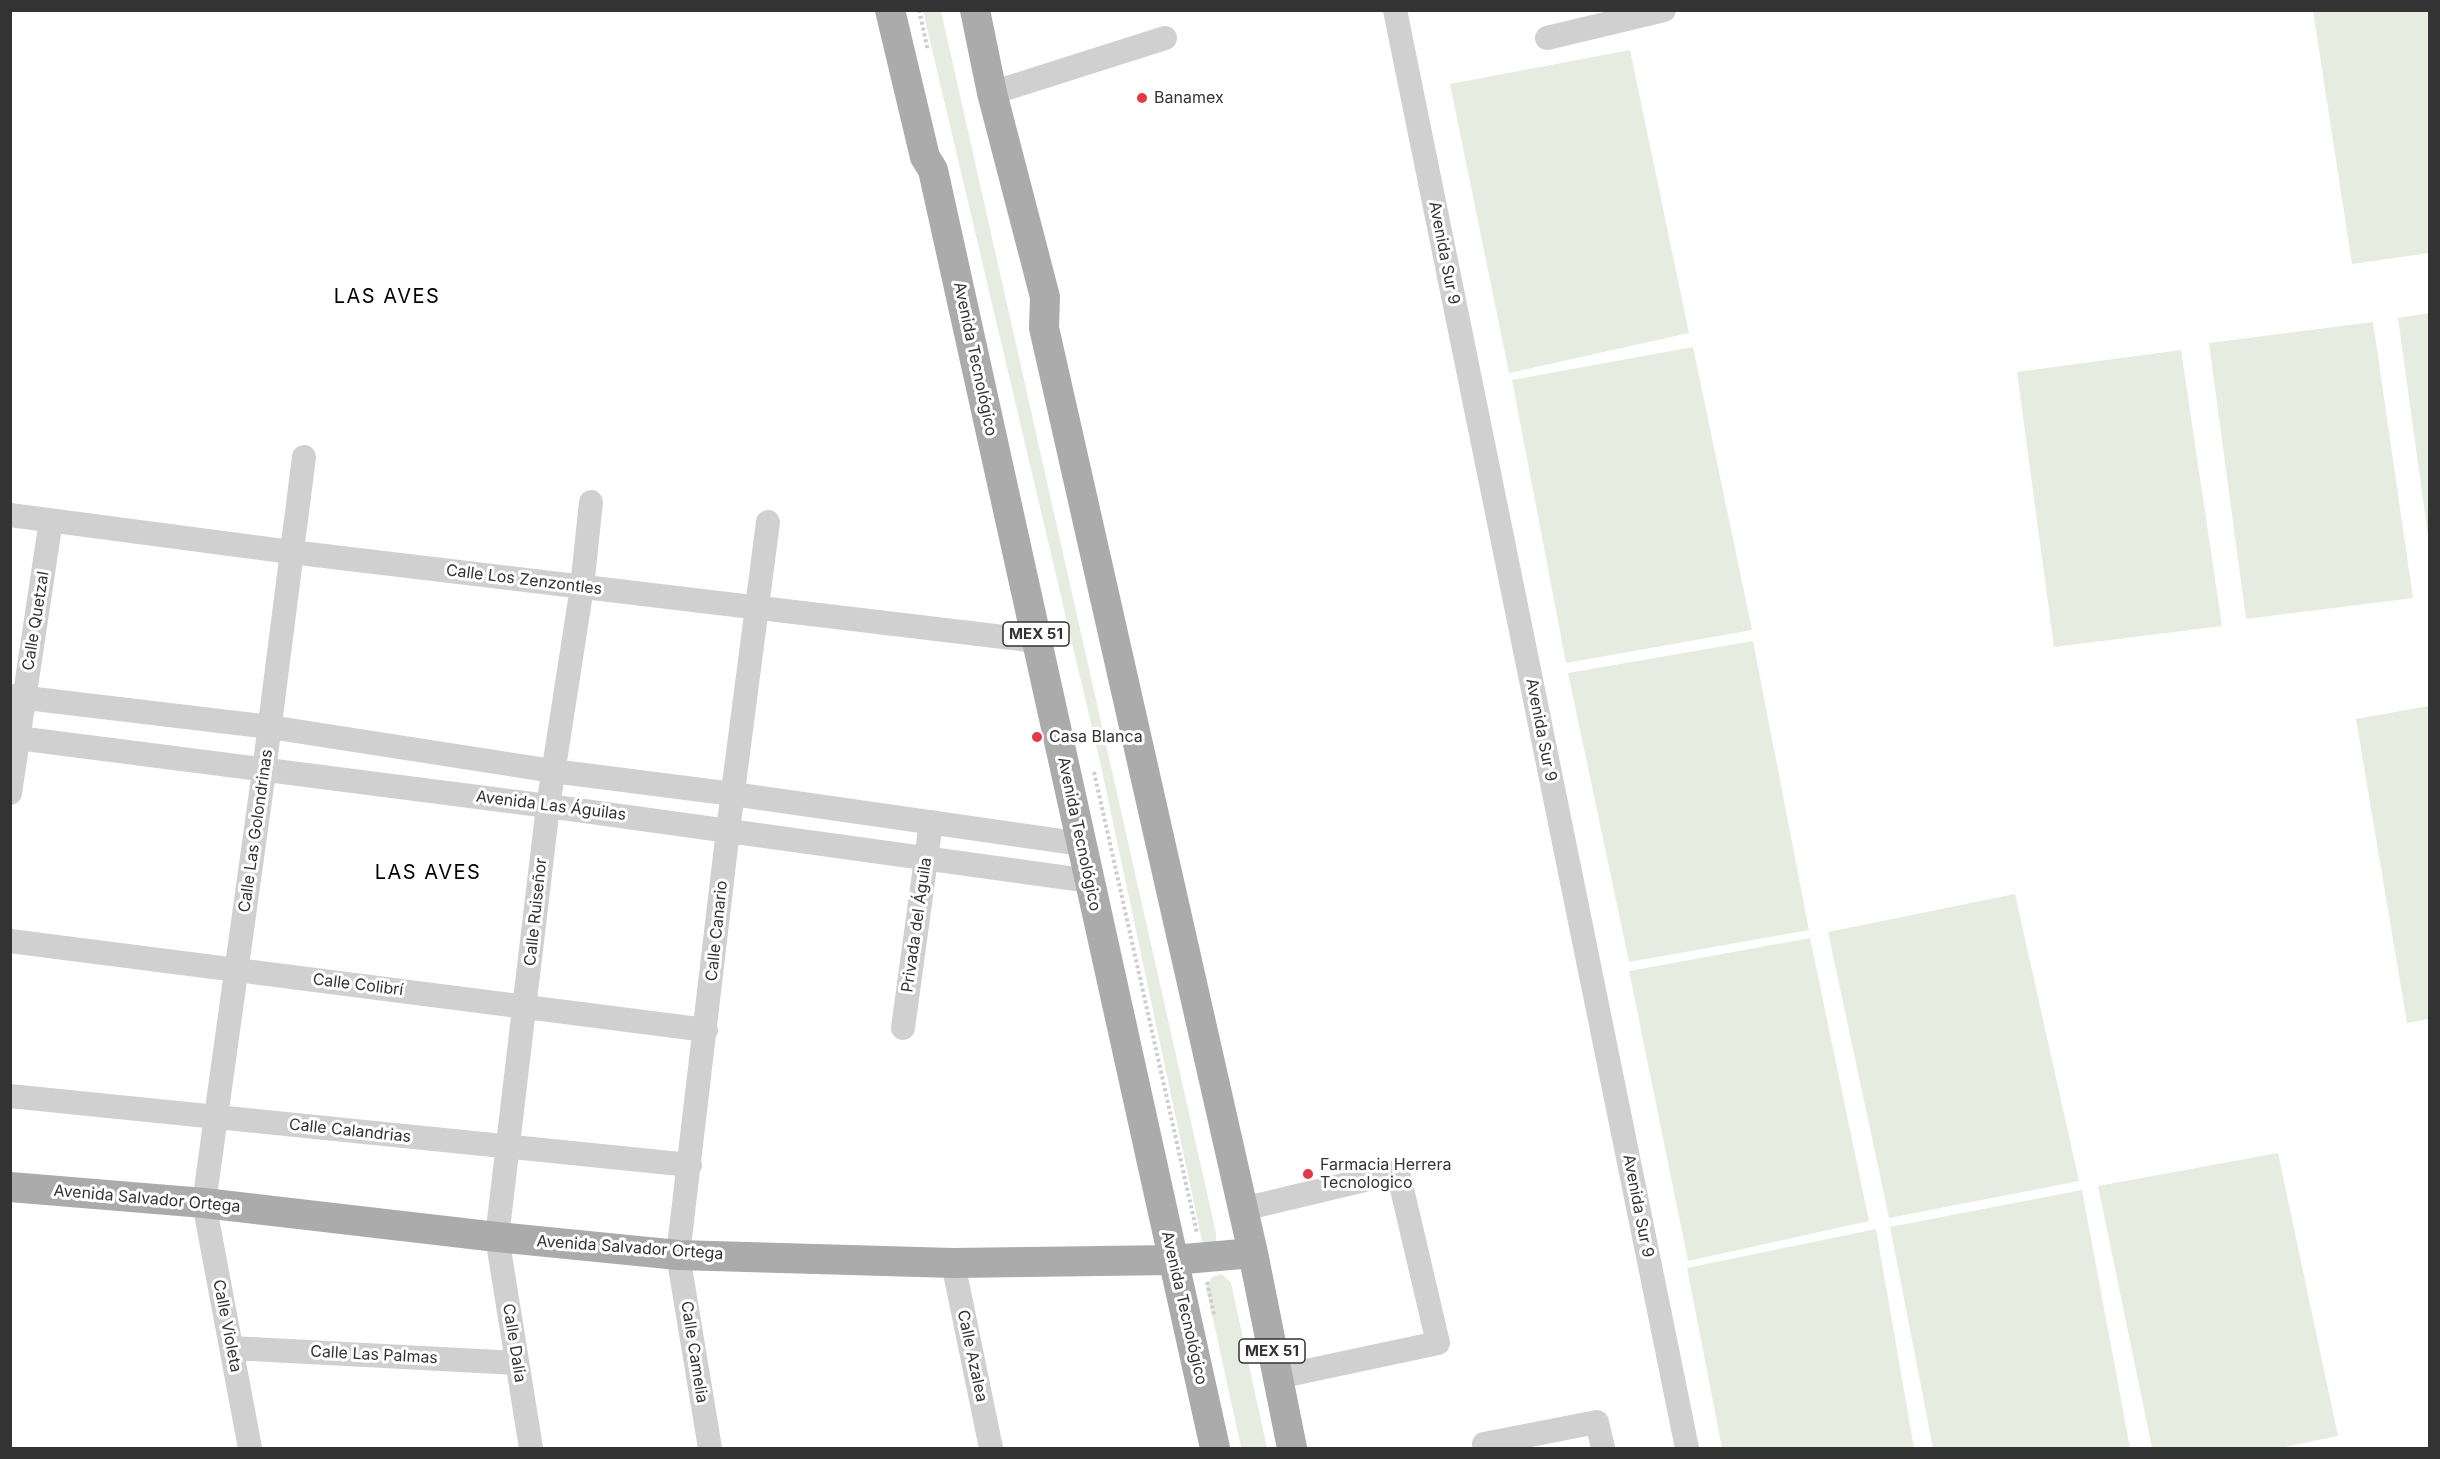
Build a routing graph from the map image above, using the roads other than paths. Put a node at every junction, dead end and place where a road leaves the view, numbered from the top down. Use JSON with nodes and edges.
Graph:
{"nodes":[{"id":1,"x":890,"y":10,"type":"edge"},
{"id":2,"x":900,"y":10,"type":"edge"},
{"id":3,"x":964,"y":10,"type":"edge"},
{"id":4,"x":975,"y":10,"type":"edge"},
{"id":5,"x":1395,"y":10,"type":"edge"},
{"id":6,"x":1664,"y":10,"type":"edge"},
{"id":7,"x":1165,"y":38,"type":"dead end"},
{"id":8,"x":1547,"y":38,"type":"dead end"},
{"id":9,"x":992,"y":93,"type":"junction"},
{"id":10,"x":933,"y":170,"type":"junction"},
{"id":11,"x":1044,"y":328,"type":"junction"},
{"id":12,"x":304,"y":457,"type":"dead end"},
{"id":13,"x":591,"y":502,"type":"dead end"},
{"id":14,"x":10,"y":515,"type":"edge"},
{"id":15,"x":51,"y":520,"type":"junction"},
{"id":16,"x":768,"y":522,"type":"dead end"},
{"id":17,"x":291,"y":552,"type":"junction"},
{"id":18,"x":582,"y":587,"type":"junction"},
{"id":19,"x":758,"y":608,"type":"junction"},
{"id":20,"x":1037,"y":641,"type":"junction"},
{"id":21,"x":17,"y":697,"type":"edge"},
{"id":22,"x":270,"y":727,"type":"junction"},
{"id":23,"x":14,"y":738,"type":"edge"},
{"id":24,"x":264,"y":771,"type":"junction"},
{"id":25,"x":553,"y":771,"type":"junction"},
{"id":26,"x":10,"y":793,"type":"edge"},
{"id":27,"x":732,"y":794,"type":"junction"},
{"id":28,"x":548,"y":806,"type":"junction"},
{"id":29,"x":931,"y":822,"type":"junction"},
{"id":30,"x":728,"y":830,"type":"junction"},
{"id":31,"x":1082,"y":844,"type":"junction"},
{"id":32,"x":927,"y":858,"type":"junction"},
{"id":33,"x":1090,"y":881,"type":"junction"},
{"id":34,"x":10,"y":941,"type":"edge"},
{"id":35,"x":236,"y":970,"type":"junction"},
{"id":36,"x":526,"y":1006,"type":"junction"},
{"id":37,"x":903,"y":1028,"type":"dead end"},
{"id":38,"x":706,"y":1030,"type":"junction"},
{"id":39,"x":10,"y":1096,"type":"edge"},
{"id":40,"x":216,"y":1117,"type":"junction"},
{"id":41,"x":507,"y":1147,"type":"junction"},
{"id":42,"x":690,"y":1165,"type":"junction"},
{"id":43,"x":10,"y":1187,"type":"edge"},
{"id":44,"x":204,"y":1203,"type":"junction"},
{"id":45,"x":1243,"y":1209,"type":"junction"},
{"id":46,"x":496,"y":1237,"type":"junction"},
{"id":47,"x":1253,"y":1253,"type":"junction"},
{"id":48,"x":678,"y":1255,"type":"junction"},
{"id":49,"x":1173,"y":1260,"type":"junction"},
{"id":50,"x":953,"y":1263,"type":"junction"},
{"id":51,"x":231,"y":1348,"type":"junction"},
{"id":52,"x":1195,"y":1355,"type":"junction"},
{"id":53,"x":517,"y":1363,"type":"junction"},
{"id":54,"x":1278,"y":1377,"type":"junction"},
{"id":55,"x":250,"y":1449,"type":"edge"},
{"id":56,"x":531,"y":1449,"type":"edge"},
{"id":57,"x":710,"y":1449,"type":"edge"},
{"id":58,"x":991,"y":1449,"type":"edge"},
{"id":59,"x":1215,"y":1449,"type":"edge"},
{"id":60,"x":1237,"y":1449,"type":"edge"},
{"id":61,"x":1292,"y":1449,"type":"edge"},
{"id":62,"x":1485,"y":1449,"type":"edge"},
{"id":63,"x":1603,"y":1449,"type":"edge"},
{"id":64,"x":1687,"y":1449,"type":"edge"}],
"edges":[{"from":1,"to":10,"type":"main road","name":"Avenida Tecnológico","number":"MEX 51"},
{"from":2,"to":10,"type":"main road"},
{"from":3,"to":11,"type":"main road"},
{"from":4,"to":9,"type":"main road","number":"MEX 51"},
{"from":5,"to":64,"type":"street","name":"Avenida Sur 9"},
{"from":6,"to":8,"type":"street"},
{"from":7,"to":9,"type":"street"},
{"from":9,"to":11,"type":"main road","number":"MEX 51"},
{"from":10,"to":20,"type":"main road","name":"Avenida Tecnológico","number":"MEX 51"},
{"from":11,"to":45,"type":"main road","number":"MEX 51"},
{"from":12,"to":17,"type":"street","name":"Calle Las Golondrinas"},
{"from":13,"to":18,"type":"street","name":"Calle Ruiseñor"},
{"from":14,"to":15,"type":"street","name":"Calle Los Zenzontles"},
{"from":15,"to":17,"type":"street","name":"Calle Los Zenzontles"},
{"from":15,"to":21,"type":"street","name":"Calle Quetzal"},
{"from":16,"to":19,"type":"street","name":"Calle Canario"},
{"from":17,"to":18,"type":"street","name":"Calle Los Zenzontles"},
{"from":17,"to":22,"type":"street","name":"Calle Las Golondrinas"},
{"from":18,"to":19,"type":"street","name":"Calle Los Zenzontles"},
{"from":18,"to":25,"type":"street","name":"Calle Ruiseñor"},
{"from":19,"to":20,"type":"street","name":"Calle Los Zenzontles"},
{"from":19,"to":27,"type":"street","name":"Calle Canario"},
{"from":20,"to":31,"type":"main road","name":"Avenida Tecnológico","number":"MEX 51"},
{"from":21,"to":22,"type":"street"},
{"from":21,"to":23,"type":"street","name":"Calle Quetzal"},
{"from":22,"to":24,"type":"street","name":"Calle Las Golondrinas"},
{"from":22,"to":25,"type":"street"},
{"from":23,"to":24,"type":"street","name":"Avenida Las Águilas"},
{"from":23,"to":26,"type":"street","name":"Calle Quetzal"},
{"from":24,"to":28,"type":"street","name":"Avenida Las Águilas"},
{"from":24,"to":35,"type":"street","name":"Calle Las Golondrinas"},
{"from":25,"to":27,"type":"street"},
{"from":25,"to":28,"type":"street","name":"Calle Ruiseñor"},
{"from":27,"to":29,"type":"street"},
{"from":27,"to":30,"type":"street","name":"Calle Canario"},
{"from":28,"to":30,"type":"street","name":"Avenida Las Águilas"},
{"from":28,"to":36,"type":"street","name":"Calle Ruiseñor"},
{"from":29,"to":31,"type":"street"},
{"from":29,"to":32,"type":"street","name":"Privada del Águila"},
{"from":30,"to":32,"type":"street","name":"Avenida Las Águilas"},
{"from":30,"to":38,"type":"street","name":"Calle Canario"},
{"from":31,"to":33,"type":"main road","name":"Avenida Tecnológico","number":"MEX 51"},
{"from":32,"to":33,"type":"street","name":"Avenida Las Águilas"},
{"from":32,"to":37,"type":"street","name":"Privada del Águila"},
{"from":33,"to":49,"type":"main road","name":"Avenida Tecnológico","number":"MEX 51"},
{"from":34,"to":35,"type":"street","name":"Calle Colibrí"},
{"from":35,"to":36,"type":"street","name":"Calle Colibrí"},
{"from":35,"to":40,"type":"street","name":"Calle Las Golondrinas"},
{"from":36,"to":38,"type":"street","name":"Calle Colibrí"},
{"from":36,"to":41,"type":"street","name":"Calle Ruiseñor"},
{"from":38,"to":42,"type":"street","name":"Calle Canario"},
{"from":39,"to":40,"type":"street","name":"Calle Calandrias"},
{"from":40,"to":41,"type":"street","name":"Calle Calandrias"},
{"from":40,"to":44,"type":"street","name":"Calle Las Golondrinas"},
{"from":41,"to":42,"type":"street","name":"Calle Calandrias"},
{"from":41,"to":46,"type":"street","name":"Calle Ruiseñor"},
{"from":42,"to":48,"type":"street","name":"Calle Canario"},
{"from":43,"to":44,"type":"main road","name":"Avenida Salvador Ortega"},
{"from":44,"to":46,"type":"main road","name":"Avenida Salvador Ortega"},
{"from":44,"to":51,"type":"street","name":"Calle Violeta"},
{"from":45,"to":47,"type":"main road","number":"MEX 51"},
{"from":45,"to":54,"type":"street"},
{"from":46,"to":48,"type":"main road","name":"Avenida Salvador Ortega"},
{"from":46,"to":53,"type":"street","name":"Calle Dalia"},
{"from":47,"to":49,"type":"main road","name":"Avenida Salvador Ortega"},
{"from":47,"to":54,"type":"main road","number":"MEX 51"},
{"from":48,"to":50,"type":"main road","name":"Avenida Salvador Ortega"},
{"from":48,"to":57,"type":"street","name":"Calle Camelia"},
{"from":49,"to":50,"type":"main road","name":"Avenida Salvador Ortega"},
{"from":49,"to":52,"type":"main road","name":"Avenida Tecnológico","number":"MEX 51"},
{"from":50,"to":58,"type":"street","name":"Calle Azalea"},
{"from":51,"to":53,"type":"street","name":"Calle Las Palmas"},
{"from":51,"to":55,"type":"street","name":"Calle Violeta"},
{"from":52,"to":59,"type":"main road","name":"Avenida Tecnológico","number":"MEX 51"},
{"from":52,"to":60,"type":"main road"},
{"from":53,"to":56,"type":"street","name":"Calle Dalia"},
{"from":54,"to":61,"type":"main road","number":"MEX 51"},
{"from":62,"to":63,"type":"street"}]}
